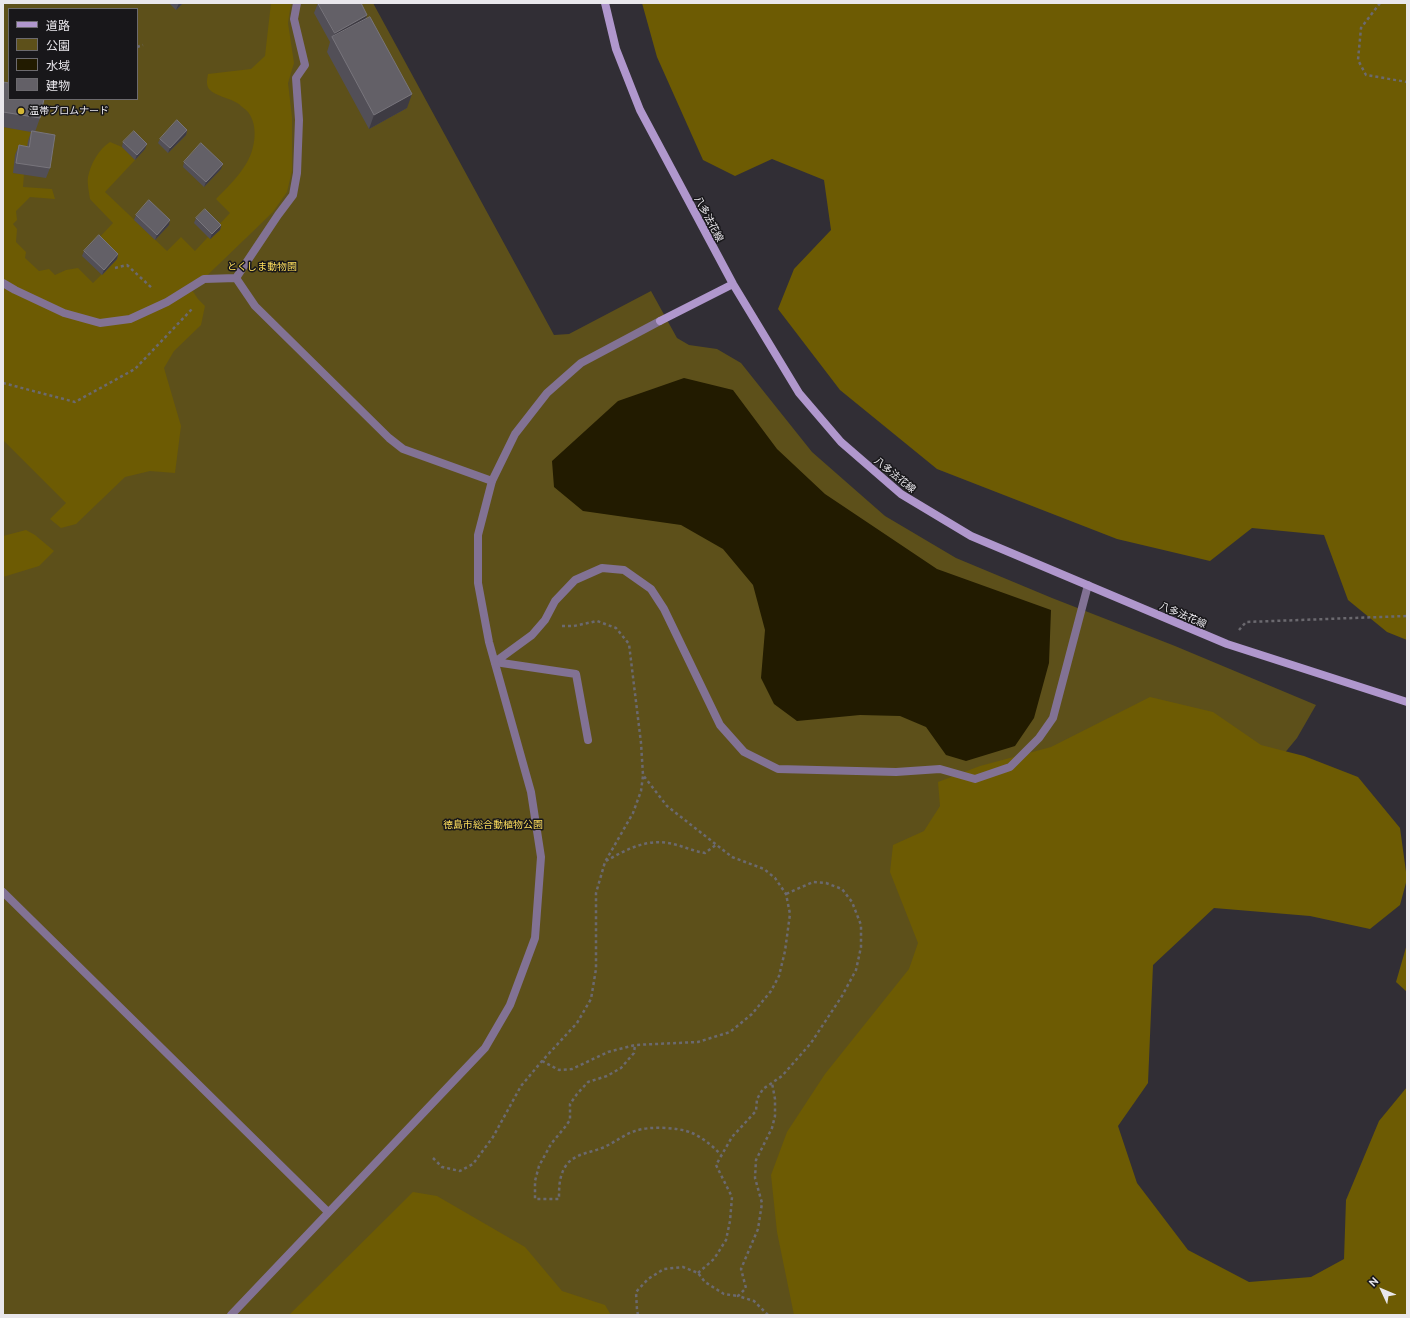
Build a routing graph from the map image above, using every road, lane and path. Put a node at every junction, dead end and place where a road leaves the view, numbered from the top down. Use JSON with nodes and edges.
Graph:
{"nodes":[{"id":1,"x":297,"y":3,"type":"edge"},
{"id":2,"x":605,"y":3,"type":"edge"},
{"id":3,"x":1380,"y":3,"type":"edge"},
{"id":4,"x":143,"y":45,"type":"dead end"},
{"id":5,"x":138,"y":48,"type":"edge"},
{"id":6,"x":1407,"y":82,"type":"edge"},
{"id":7,"x":115,"y":268,"type":"dead end"},
{"id":8,"x":236,"y":278,"type":"junction"},
{"id":9,"x":3,"y":283,"type":"edge"},
{"id":10,"x":733,"y":284,"type":"junction"},
{"id":11,"x":167,"y":302,"type":"junction"},
{"id":12,"x":194,"y":307,"type":"dead end"},
{"id":13,"x":660,"y":321,"type":"joint"},
{"id":14,"x":3,"y":383,"type":"edge"},
{"id":15,"x":492,"y":482,"type":"junction"},
{"id":16,"x":1088,"y":585,"type":"junction"},
{"id":17,"x":1407,"y":616,"type":"edge"},
{"id":18,"x":545,"y":620,"type":"junction"},
{"id":19,"x":1227,"y":644,"type":"junction"},
{"id":20,"x":495,"y":662,"type":"junction"},
{"id":21,"x":1407,"y":702,"type":"edge"},
{"id":22,"x":588,"y":740,"type":"dead end"},
{"id":23,"x":643,"y":775,"type":"junction"},
{"id":24,"x":717,"y":844,"type":"junction"},
{"id":25,"x":605,"y":862,"type":"junction"},
{"id":26,"x":3,"y":892,"type":"edge"},
{"id":27,"x":786,"y":894,"type":"junction"},
{"id":28,"x":635,"y":1045,"type":"junction"},
{"id":29,"x":542,"y":1061,"type":"junction"},
{"id":30,"x":772,"y":1083,"type":"junction"},
{"id":31,"x":721,"y":1155,"type":"junction"},
{"id":32,"x":433,"y":1158,"type":"dead end"},
{"id":33,"x":328,"y":1212,"type":"junction"},
{"id":34,"x":698,"y":1273,"type":"junction"},
{"id":35,"x":738,"y":1296,"type":"junction"},
{"id":36,"x":231,"y":1315,"type":"edge"},
{"id":37,"x":638,"y":1315,"type":"edge"},
{"id":38,"x":768,"y":1315,"type":"edge"}],
"edges":[{"from":1,"to":8,"type":"street"},
{"from":2,"to":10,"type":"main road","name":"八多法花線"},
{"from":3,"to":6,"type":"path"},
{"from":4,"to":5,"type":"path"},
{"from":7,"to":11,"type":"path"},
{"from":8,"to":11,"type":"street"},
{"from":8,"to":15,"type":"street"},
{"from":9,"to":11,"type":"street"},
{"from":10,"to":13,"type":"main road"},
{"from":10,"to":16,"type":"main road","name":"八多法花線"},
{"from":12,"to":14,"type":"path"},
{"from":13,"to":15,"type":"street"},
{"from":15,"to":20,"type":"street"},
{"from":16,"to":18,"type":"street"},
{"from":16,"to":19,"type":"main road","name":"八多法花線"},
{"from":17,"to":19,"type":"path"},
{"from":18,"to":20,"type":"street"},
{"from":18,"to":23,"type":"path"},
{"from":19,"to":21,"type":"main road","name":"八多法花線"},
{"from":20,"to":22,"type":"street"},
{"from":20,"to":33,"type":"street"},
{"from":23,"to":24,"type":"path"},
{"from":23,"to":25,"type":"path"},
{"from":24,"to":25,"type":"path"},
{"from":24,"to":27,"type":"path"},
{"from":25,"to":29,"type":"path"},
{"from":26,"to":33,"type":"street"},
{"from":27,"to":28,"type":"path"},
{"from":27,"to":30,"type":"path"},
{"from":28,"to":29,"type":"path"},
{"from":28,"to":31,"type":"path"},
{"from":29,"to":32,"type":"path"},
{"from":30,"to":31,"type":"path"},
{"from":30,"to":35,"type":"path"},
{"from":31,"to":34,"type":"path"},
{"from":33,"to":36,"type":"street"},
{"from":34,"to":35,"type":"path"},
{"from":34,"to":37,"type":"path"},
{"from":35,"to":38,"type":"path"}]}
